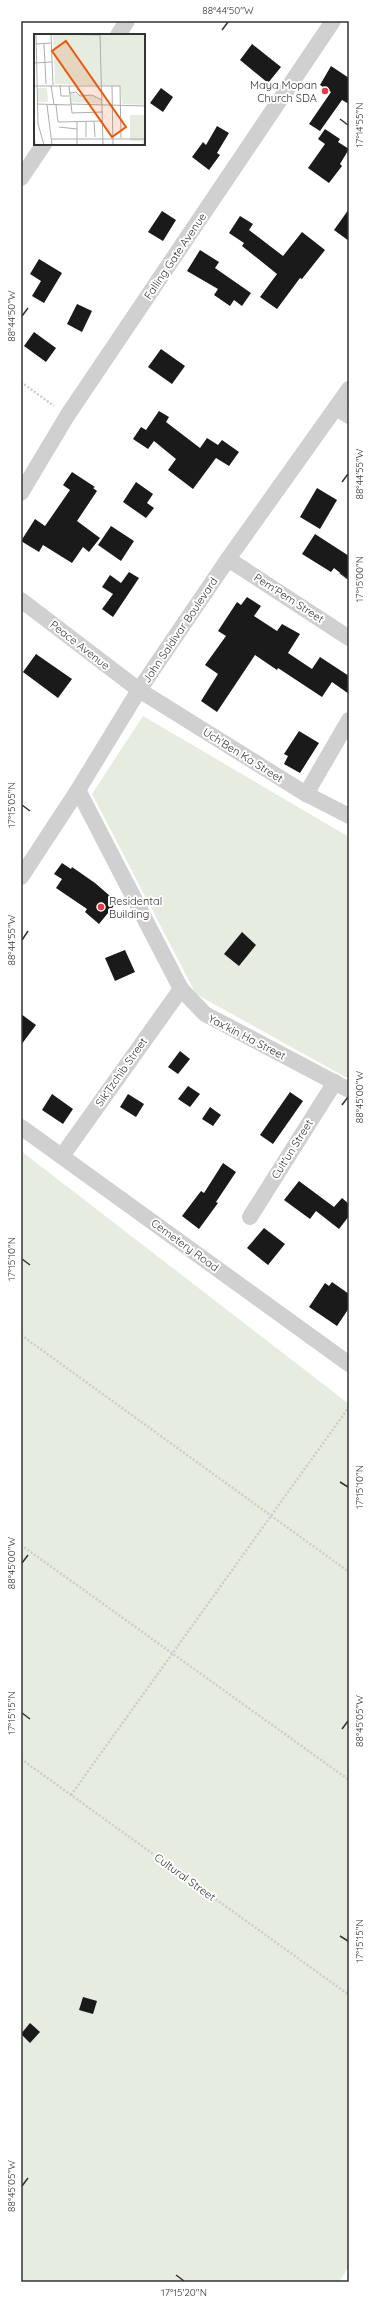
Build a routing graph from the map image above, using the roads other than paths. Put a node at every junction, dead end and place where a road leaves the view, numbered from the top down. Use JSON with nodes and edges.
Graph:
{"nodes":[{"id":1,"x":127,"y":21,"type":"edge"},
{"id":2,"x":333,"y":21,"type":"edge"},
{"id":3,"x":119,"y":34,"type":"edge"},
{"id":4,"x":43,"y":145,"type":"edge"},
{"id":5,"x":21,"y":178,"type":"edge"},
{"id":6,"x":349,"y":389,"type":"edge"},
{"id":7,"x":343,"y":412,"type":"edge"},
{"id":8,"x":21,"y":493,"type":"edge"},
{"id":9,"x":228,"y":559,"type":"junction"},
{"id":10,"x":21,"y":600,"type":"edge"},
{"id":11,"x":349,"y":638,"type":"edge"},
{"id":12,"x":139,"y":690,"type":"junction"},
{"id":13,"x":349,"y":720,"type":"edge"},
{"id":14,"x":78,"y":790,"type":"junction"},
{"id":15,"x":306,"y":794,"type":"junction"},
{"id":16,"x":349,"y":816,"type":"edge"},
{"id":17,"x":21,"y":877,"type":"edge"},
{"id":18,"x":181,"y":989,"type":"junction"},
{"id":19,"x":335,"y":1082,"type":"junction"},
{"id":20,"x":349,"y":1090,"type":"edge"},
{"id":21,"x":21,"y":1127,"type":"edge"},
{"id":22,"x":62,"y":1156,"type":"junction"},
{"id":23,"x":250,"y":1217,"type":"dead end"},
{"id":24,"x":349,"y":1364,"type":"edge"}],
"edges":[{"from":1,"to":3,"type":"street"},
{"from":2,"to":8,"type":"street","name":"Falling Gate Avenue"},
{"from":4,"to":5,"type":"street"},
{"from":6,"to":7,"type":"street","name":"John Saldivar Boulevard"},
{"from":7,"to":9,"type":"street","name":"John Saldivar Boulevard"},
{"from":9,"to":11,"type":"street","name":"Pem'Pem Street"},
{"from":9,"to":12,"type":"street","name":"John Saldivar Boulevard"},
{"from":10,"to":12,"type":"street","name":"Peace Avenue"},
{"from":12,"to":14,"type":"street","name":"John Saldivar Boulevard"},
{"from":12,"to":15,"type":"street","name":"Uch'Ben Ka Street"},
{"from":13,"to":15,"type":"street"},
{"from":14,"to":17,"type":"street","name":"John Saldivar Boulevard"},
{"from":14,"to":18,"type":"street","name":"Yax'kin Ha Street"},
{"from":15,"to":16,"type":"street","name":"Uch'Ben Ka Street"},
{"from":18,"to":19,"type":"street","name":"Yax'kin Ha Street"},
{"from":18,"to":22,"type":"street","name":"Sik'Tzchib Street"},
{"from":19,"to":20,"type":"street","name":"Yax'kin Ha Street"},
{"from":19,"to":23,"type":"street","name":"Cult'un Street"},
{"from":21,"to":22,"type":"street","name":"Cemetery Road"},
{"from":22,"to":24,"type":"street","name":"Cemetery Road"}]}
